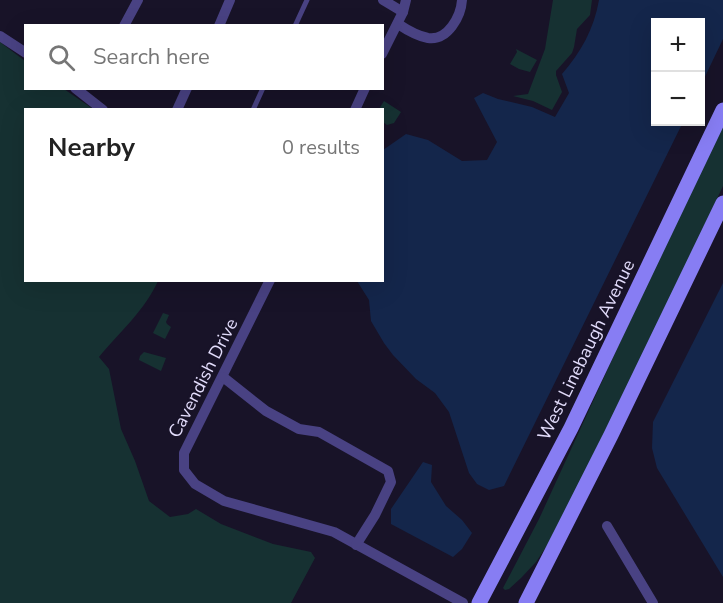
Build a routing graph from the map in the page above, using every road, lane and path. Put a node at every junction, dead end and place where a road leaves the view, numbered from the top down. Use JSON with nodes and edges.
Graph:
{"nodes":[{"id":1,"x":138,"y":0,"type":"edge"},
{"id":2,"x":230,"y":0,"type":"edge"},
{"id":3,"x":308,"y":0,"type":"edge"},
{"id":4,"x":383,"y":0,"type":"edge"},
{"id":5,"x":406,"y":0,"type":"edge"},
{"id":6,"x":462,"y":0,"type":"edge"},
{"id":7,"x":403,"y":12,"type":"junction"},
{"id":8,"x":125,"y":24,"type":"edge"},
{"id":9,"x":220,"y":24,"type":"edge"},
{"id":10,"x":296,"y":24,"type":"edge"},
{"id":11,"x":398,"y":24,"type":"junction"},
{"id":12,"x":0,"y":36,"type":"edge"},
{"id":13,"x":384,"y":50,"type":"edge"},
{"id":14,"x":24,"y":52,"type":"edge"},
{"id":15,"x":186,"y":90,"type":"edge"},
{"id":16,"x":262,"y":90,"type":"edge"},
{"id":17,"x":364,"y":90,"type":"edge"},
{"id":18,"x":90,"y":93,"type":"edge"},
{"id":19,"x":101,"y":108,"type":"edge"},
{"id":20,"x":178,"y":108,"type":"edge"},
{"id":21,"x":254,"y":108,"type":"edge"},
{"id":22,"x":356,"y":108,"type":"edge"},
{"id":23,"x":723,"y":110,"type":"edge"},
{"id":24,"x":723,"y":203,"type":"edge"},
{"id":25,"x":269,"y":282,"type":"edge"},
{"id":26,"x":223,"y":377,"type":"junction"},
{"id":27,"x":607,"y":526,"type":"dead end"},
{"id":28,"x":356,"y":545,"type":"junction"},
{"id":29,"x":463,"y":603,"type":"edge"},
{"id":30,"x":479,"y":603,"type":"edge"},
{"id":31,"x":526,"y":603,"type":"edge"},
{"id":32,"x":653,"y":603,"type":"edge"}],
"edges":[{"from":1,"to":8,"type":"street"},
{"from":2,"to":9,"type":"street"},
{"from":3,"to":10,"type":"lane"},
{"from":4,"to":7,"type":"street"},
{"from":5,"to":7,"type":"street"},
{"from":6,"to":11,"type":"street"},
{"from":7,"to":11,"type":"street"},
{"from":11,"to":13,"type":"street"},
{"from":12,"to":14,"type":"street"},
{"from":15,"to":20,"type":"street"},
{"from":16,"to":21,"type":"lane"},
{"from":17,"to":22,"type":"street"},
{"from":18,"to":19,"type":"street"},
{"from":23,"to":30,"type":"main road","name":"West Linebaugh Avenue"},
{"from":24,"to":31,"type":"main road"},
{"from":25,"to":26,"type":"street","name":"Cavendish Drive"},
{"from":26,"to":28,"type":"street"},
{"from":26,"to":28,"type":"street","name":"Cavendish Drive"},
{"from":27,"to":32,"type":"street"},
{"from":28,"to":29,"type":"street","name":"Cavendish Drive"}]}
